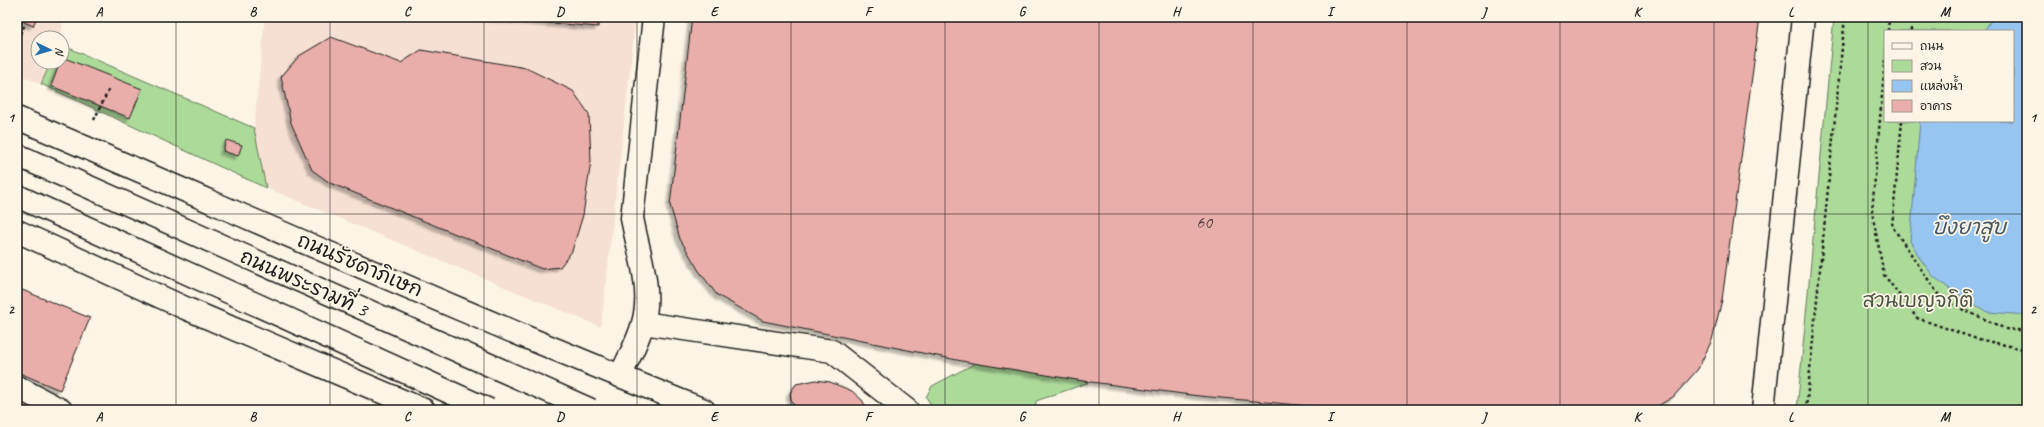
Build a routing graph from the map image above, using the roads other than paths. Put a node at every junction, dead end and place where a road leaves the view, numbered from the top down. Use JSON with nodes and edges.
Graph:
{"nodes":[{"id":1,"x":654,"y":17,"type":"edge"},
{"id":2,"x":1803,"y":17,"type":"edge"},
{"id":3,"x":17,"y":118,"type":"edge"},
{"id":4,"x":17,"y":155,"type":"edge"},
{"id":5,"x":17,"y":196,"type":"edge"},
{"id":6,"x":17,"y":231,"type":"edge"},
{"id":7,"x":643,"y":323,"type":"junction"},
{"id":8,"x":620,"y":376,"type":"junction"},
{"id":9,"x":17,"y":387,"type":"edge"},
{"id":10,"x":61,"y":410,"type":"edge"},
{"id":11,"x":424,"y":410,"type":"edge"},
{"id":12,"x":489,"y":410,"type":"edge"},
{"id":13,"x":591,"y":410,"type":"edge"},
{"id":14,"x":704,"y":410,"type":"edge"},
{"id":15,"x":907,"y":410,"type":"edge"},
{"id":16,"x":1763,"y":410,"type":"edge"}],
"edges":[{"from":1,"to":7,"type":"main road"},
{"from":2,"to":16,"type":"main road"},
{"from":3,"to":8,"type":"main road","name":"ถนนรัชดาภิเษก"},
{"from":4,"to":13,"type":"main road","name":"ถนนพระรามที่ 3","bridge":true},
{"from":5,"to":12,"type":"main road","name":"ถนนพระรามที่ 3","bridge":true},
{"from":6,"to":11,"type":"main road"},
{"from":7,"to":8,"type":"main road"},
{"from":7,"to":15,"type":"main road"},
{"from":8,"to":14,"type":"main road","name":"ถนนรัชดาภิเษก"},
{"from":9,"to":10,"type":"main road"}]}
